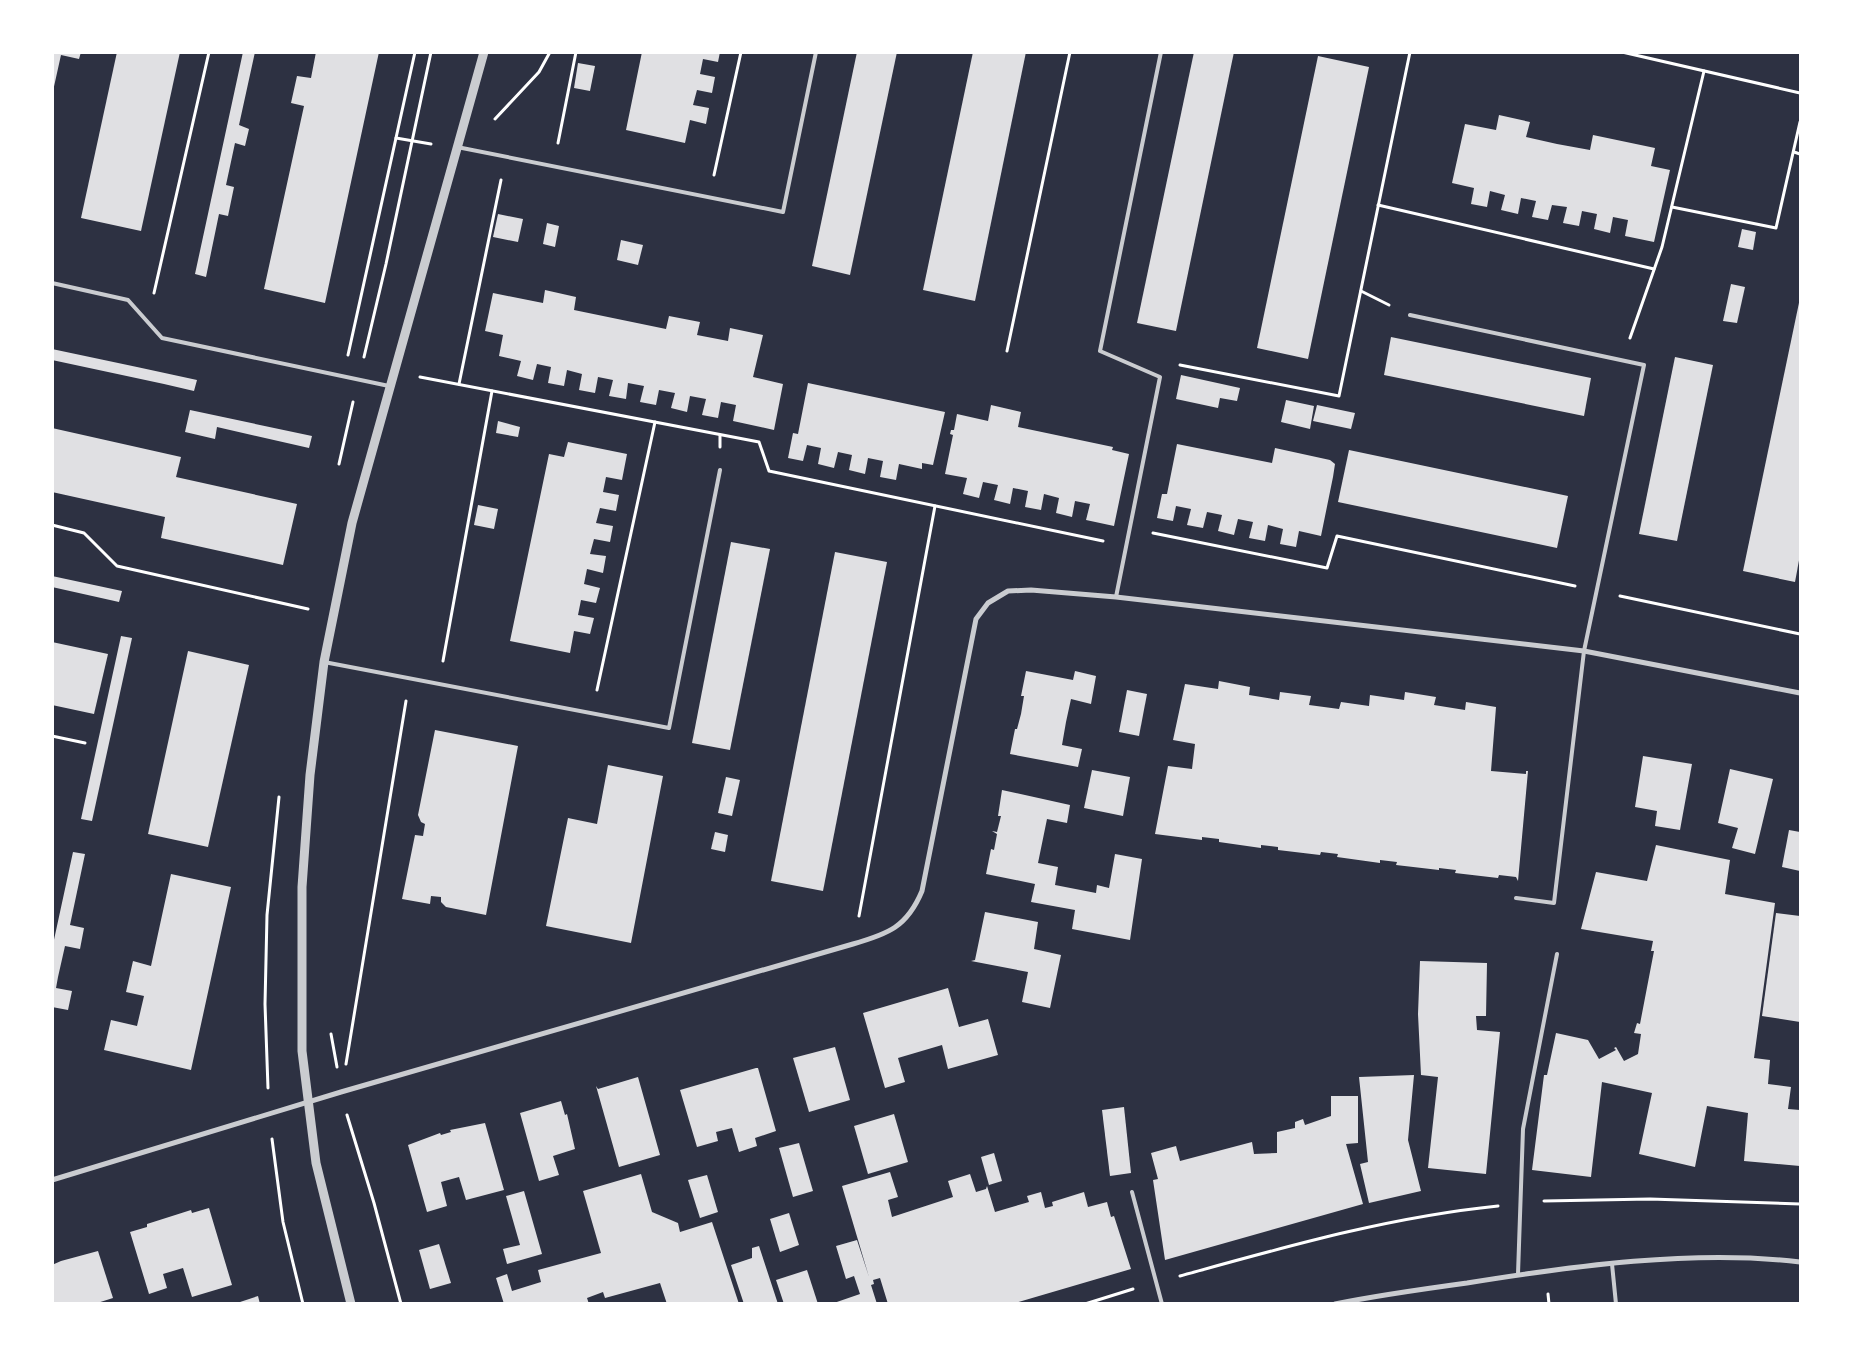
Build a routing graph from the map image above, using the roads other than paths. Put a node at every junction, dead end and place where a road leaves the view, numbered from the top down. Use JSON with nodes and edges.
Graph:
{"nodes":[{"id":1,"x":484,"y":52,"type":"edge"},
{"id":2,"x":816,"y":52,"type":"edge"},
{"id":3,"x":1161,"y":52,"type":"edge"},
{"id":4,"x":457,"y":147,"type":"junction"},
{"id":5,"x":52,"y":283,"type":"edge"},
{"id":6,"x":1410,"y":315,"type":"road end"},
{"id":7,"x":390,"y":386,"type":"junction"},
{"id":8,"x":720,"y":470,"type":"dead end"},
{"id":9,"x":1116,"y":598,"type":"junction"},
{"id":10,"x":1584,"y":651,"type":"junction"},
{"id":11,"x":324,"y":662,"type":"junction"},
{"id":12,"x":1800,"y":693,"type":"edge"},
{"id":13,"x":1516,"y":898,"type":"dead end"},
{"id":14,"x":1557,"y":954,"type":"dead end"},
{"id":15,"x":307,"y":1102,"type":"junction"},
{"id":16,"x":52,"y":1180,"type":"edge"},
{"id":17,"x":1132,"y":1192,"type":"dead end"},
{"id":18,"x":1800,"y":1262,"type":"edge"},
{"id":19,"x":1612,"y":1264,"type":"junction"},
{"id":20,"x":1518,"y":1274,"type":"junction"},
{"id":21,"x":351,"y":1304,"type":"edge"},
{"id":22,"x":1162,"y":1304,"type":"edge"},
{"id":23,"x":1335,"y":1304,"type":"edge"},
{"id":24,"x":1616,"y":1304,"type":"edge"}],
"edges":[{"from":1,"to":4,"type":"street"},
{"from":2,"to":4,"type":"lane"},
{"from":3,"to":9,"type":"lane"},
{"from":4,"to":7,"type":"street"},
{"from":5,"to":7,"type":"lane"},
{"from":6,"to":10,"type":"lane"},
{"from":7,"to":11,"type":"street"},
{"from":8,"to":11,"type":"lane"},
{"from":9,"to":10,"type":"street"},
{"from":9,"to":15,"type":"street"},
{"from":10,"to":12,"type":"street"},
{"from":10,"to":13,"type":"lane"},
{"from":11,"to":15,"type":"street"},
{"from":14,"to":20,"type":"lane"},
{"from":15,"to":16,"type":"street"},
{"from":15,"to":21,"type":"street"},
{"from":17,"to":22,"type":"lane"},
{"from":18,"to":19,"type":"street"},
{"from":19,"to":20,"type":"street"},
{"from":19,"to":24,"type":"lane"},
{"from":20,"to":23,"type":"street"}]}
